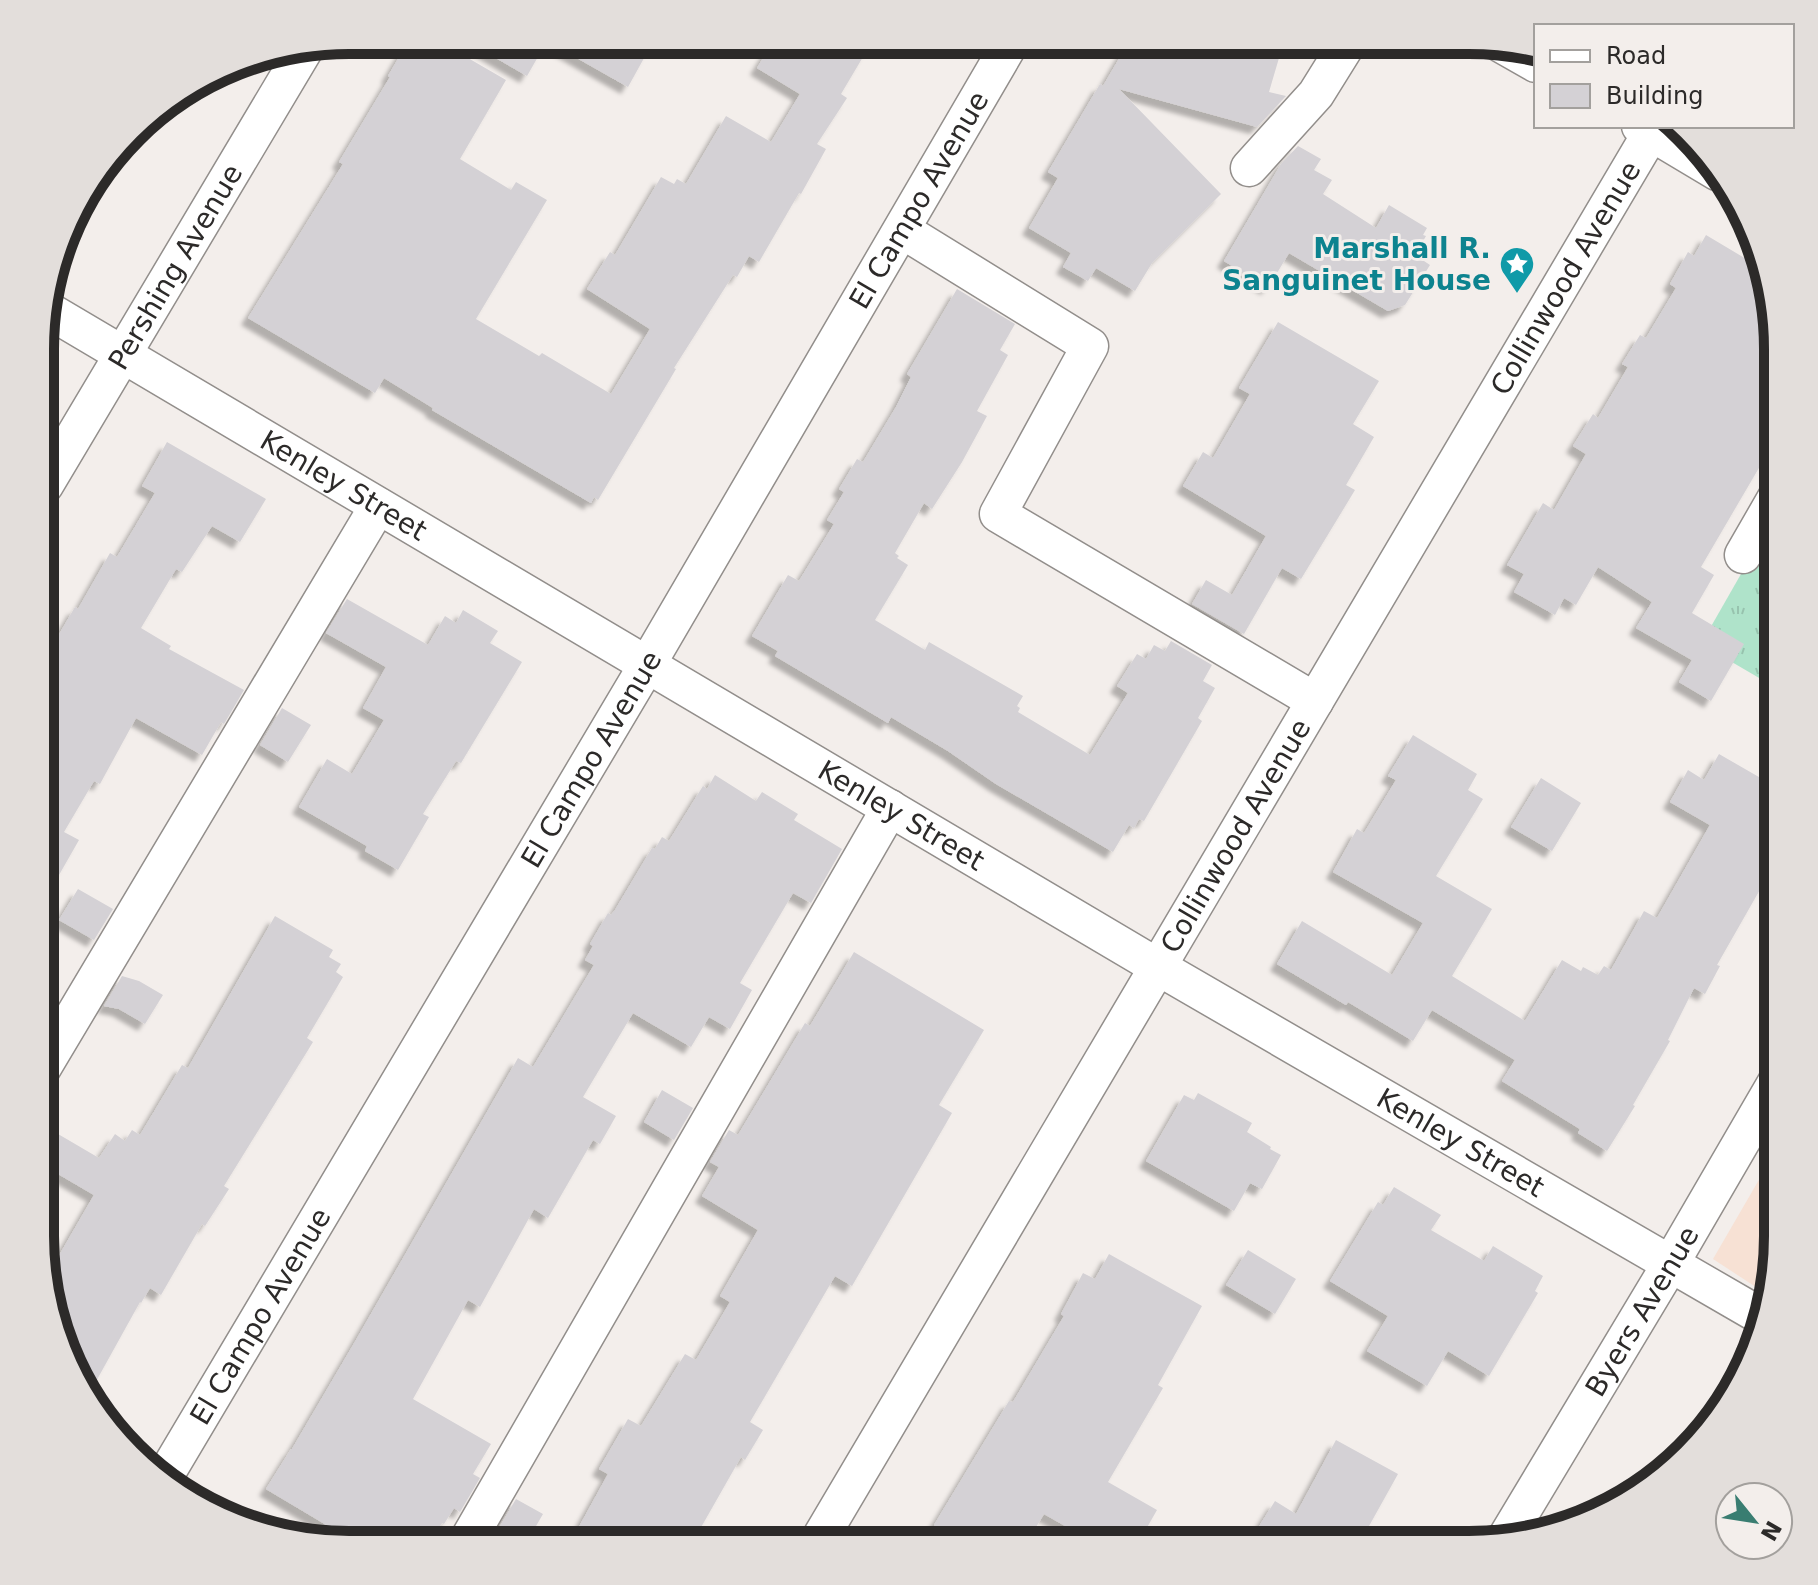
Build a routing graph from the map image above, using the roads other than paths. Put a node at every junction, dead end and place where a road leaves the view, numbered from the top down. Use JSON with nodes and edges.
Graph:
{"nodes":[{"id":1,"x":1004,"y":54,"type":"edge"},
{"id":2,"x":1341,"y":54,"type":"edge"},
{"id":3,"x":299,"y":59,"type":"edge"},
{"id":4,"x":1649,"y":128,"type":"edge"},
{"id":5,"x":1691,"y":155,"type":"edge"},
{"id":6,"x":1249,"y":168,"type":"dead end"},
{"id":7,"x":902,"y":230,"type":"junction"},
{"id":8,"x":57,"y":315,"type":"edge"},
{"id":9,"x":122,"y":355,"type":"junction"},
{"id":10,"x":54,"y":470,"type":"edge"},
{"id":11,"x":378,"y":506,"type":"junction"},
{"id":12,"x":1764,"y":519,"type":"edge"},
{"id":13,"x":1743,"y":555,"type":"dead end"},
{"id":14,"x":647,"y":665,"type":"junction"},
{"id":15,"x":1315,"y":701,"type":"junction"},
{"id":16,"x":890,"y":808,"type":"junction"},
{"id":17,"x":1158,"y":967,"type":"junction"},
{"id":18,"x":54,"y":1049,"type":"edge"},
{"id":19,"x":1764,"y":1103,"type":"edge"},
{"id":20,"x":1671,"y":1263,"type":"junction"},
{"id":21,"x":1754,"y":1312,"type":"edge"},
{"id":22,"x":169,"y":1469,"type":"edge"},
{"id":23,"x":1512,"y":1527,"type":"edge"},
{"id":24,"x":473,"y":1531,"type":"edge"},
{"id":25,"x":824,"y":1531,"type":"edge"}],
"edges":[{"from":1,"to":7,"type":"street","name":"El Campo Avenue"},
{"from":2,"to":6,"type":"street"},
{"from":3,"to":9,"type":"street","name":"Pershing Avenue"},
{"from":4,"to":5,"type":"street"},
{"from":4,"to":15,"type":"street","name":"Collinwood Avenue"},
{"from":7,"to":14,"type":"street","name":"El Campo Avenue"},
{"from":7,"to":15,"type":"street"},
{"from":8,"to":9,"type":"street","name":"Kenley Street"},
{"from":9,"to":10,"type":"street","name":"Pershing Avenue"},
{"from":9,"to":11,"type":"street","name":"Kenley Street"},
{"from":11,"to":14,"type":"street","name":"Kenley Street"},
{"from":11,"to":18,"type":"street"},
{"from":12,"to":13,"type":"street"},
{"from":14,"to":16,"type":"street","name":"Kenley Street"},
{"from":14,"to":22,"type":"street","name":"El Campo Avenue"},
{"from":15,"to":17,"type":"street","name":"Collinwood Avenue"},
{"from":16,"to":17,"type":"street","name":"Kenley Street"},
{"from":16,"to":24,"type":"street"},
{"from":17,"to":20,"type":"street","name":"Kenley Street"},
{"from":17,"to":25,"type":"street","name":"Collinwood Avenue"},
{"from":19,"to":20,"type":"street","name":"Byers Avenue"},
{"from":20,"to":21,"type":"street","name":"Kenley Street"},
{"from":20,"to":23,"type":"street","name":"Byers Avenue"}]}
